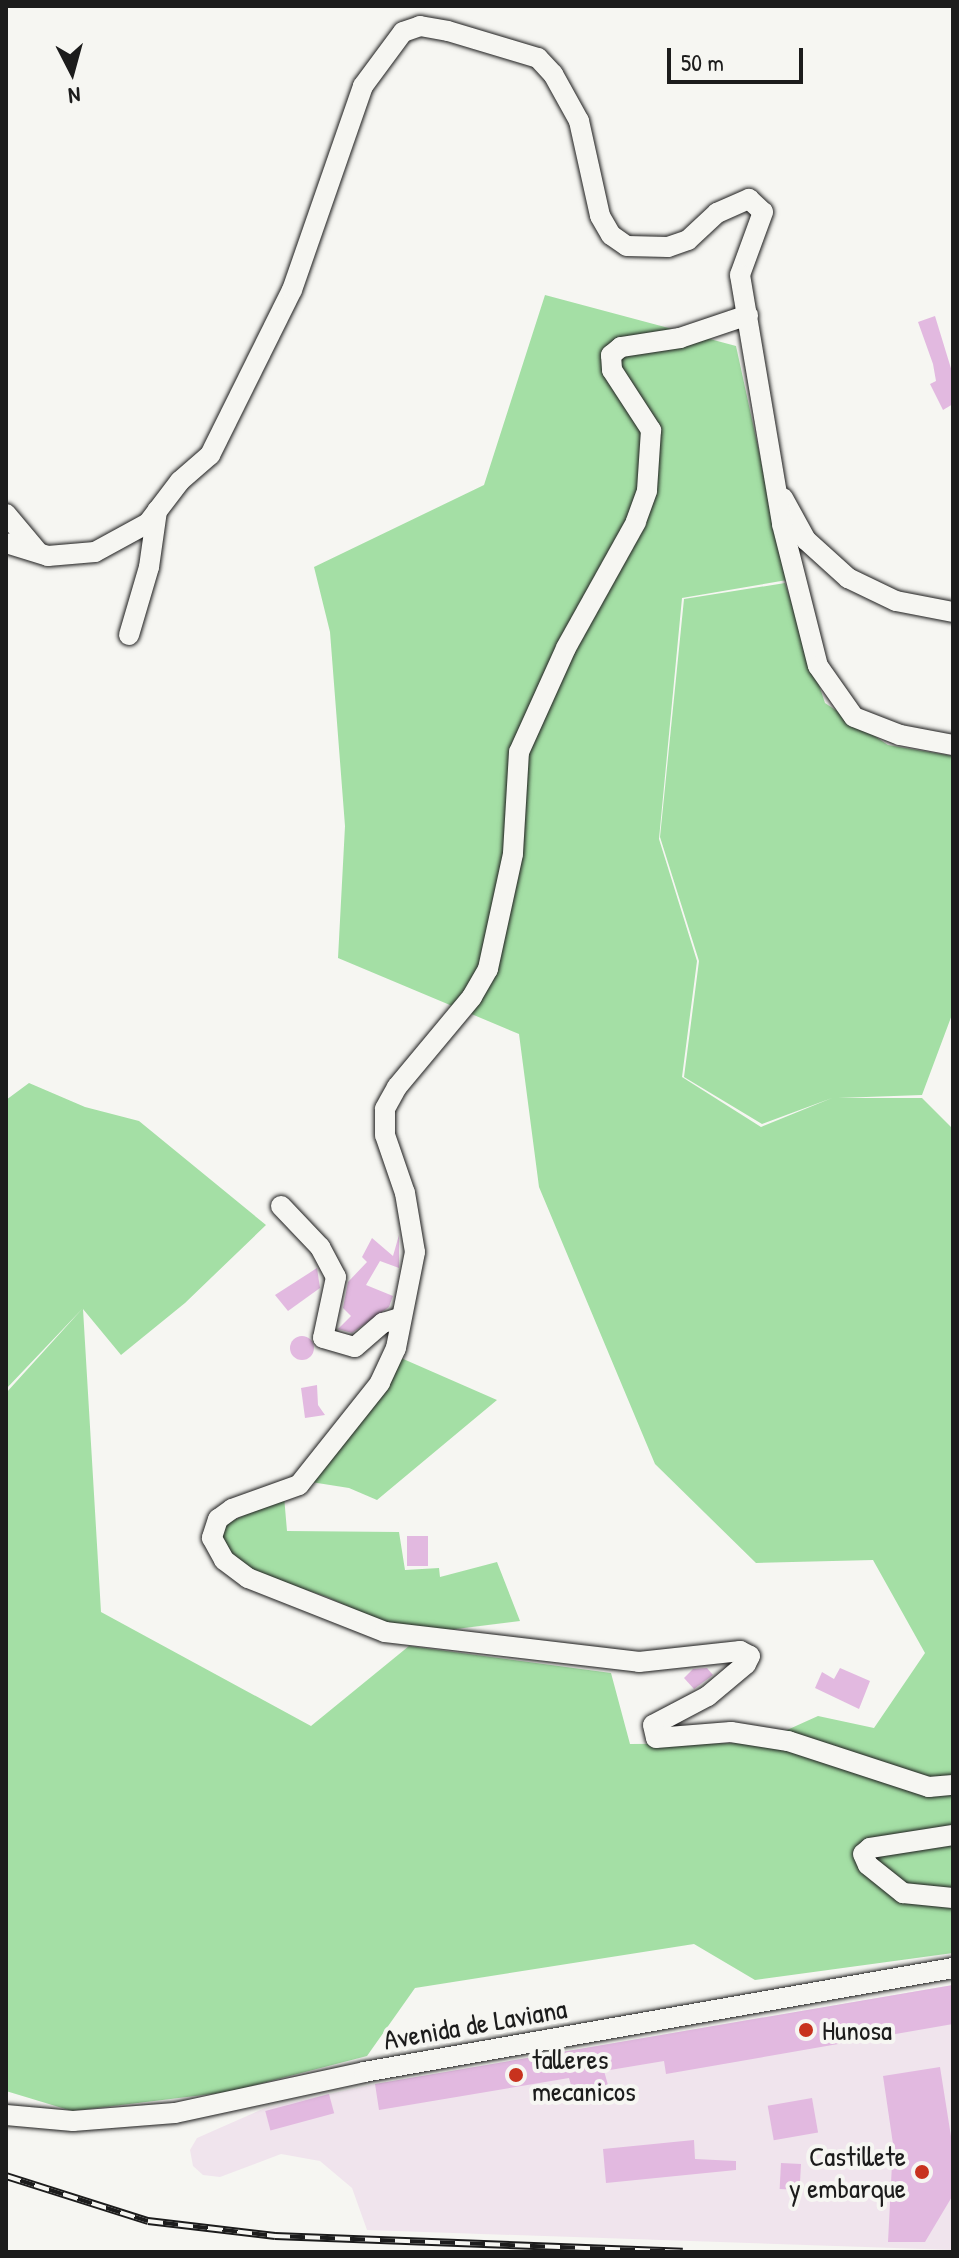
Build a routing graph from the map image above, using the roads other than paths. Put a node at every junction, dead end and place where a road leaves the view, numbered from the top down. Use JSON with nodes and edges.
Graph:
{"nodes":[{"id":1,"x":748,"y":315,"type":"junction"},
{"id":2,"x":773,"y":471,"type":"junction"},
{"id":3,"x":157,"y":511,"type":"junction"},
{"id":4,"x":6,"y":514,"type":"edge"},
{"id":5,"x":6,"y":543,"type":"edge"},
{"id":6,"x":37,"y":551,"type":"junction"},
{"id":7,"x":953,"y":612,"type":"edge"},
{"id":8,"x":129,"y":635,"type":"dead end"},
{"id":9,"x":953,"y":745,"type":"edge"},
{"id":10,"x":281,"y":1206,"type":"dead end"},
{"id":11,"x":399,"y":1318,"type":"junction"},
{"id":12,"x":953,"y":1785,"type":"edge"},
{"id":13,"x":953,"y":1835,"type":"edge"},
{"id":14,"x":953,"y":1898,"type":"edge"},
{"id":15,"x":953,"y":1968,"type":"edge"},
{"id":16,"x":6,"y":2115,"type":"edge"}],
"edges":[{"from":1,"to":2,"type":"street"},
{"from":1,"to":3,"type":"street"},
{"from":1,"to":11,"type":"street"},
{"from":2,"to":7,"type":"street"},
{"from":2,"to":9,"type":"street"},
{"from":3,"to":6,"type":"street"},
{"from":3,"to":8,"type":"street"},
{"from":4,"to":6,"type":"street"},
{"from":5,"to":6,"type":"street"},
{"from":10,"to":11,"type":"street"},
{"from":11,"to":12,"type":"street"},
{"from":13,"to":14,"type":"street"},
{"from":15,"to":16,"type":"street","name":"Avenida de Laviana"}]}
